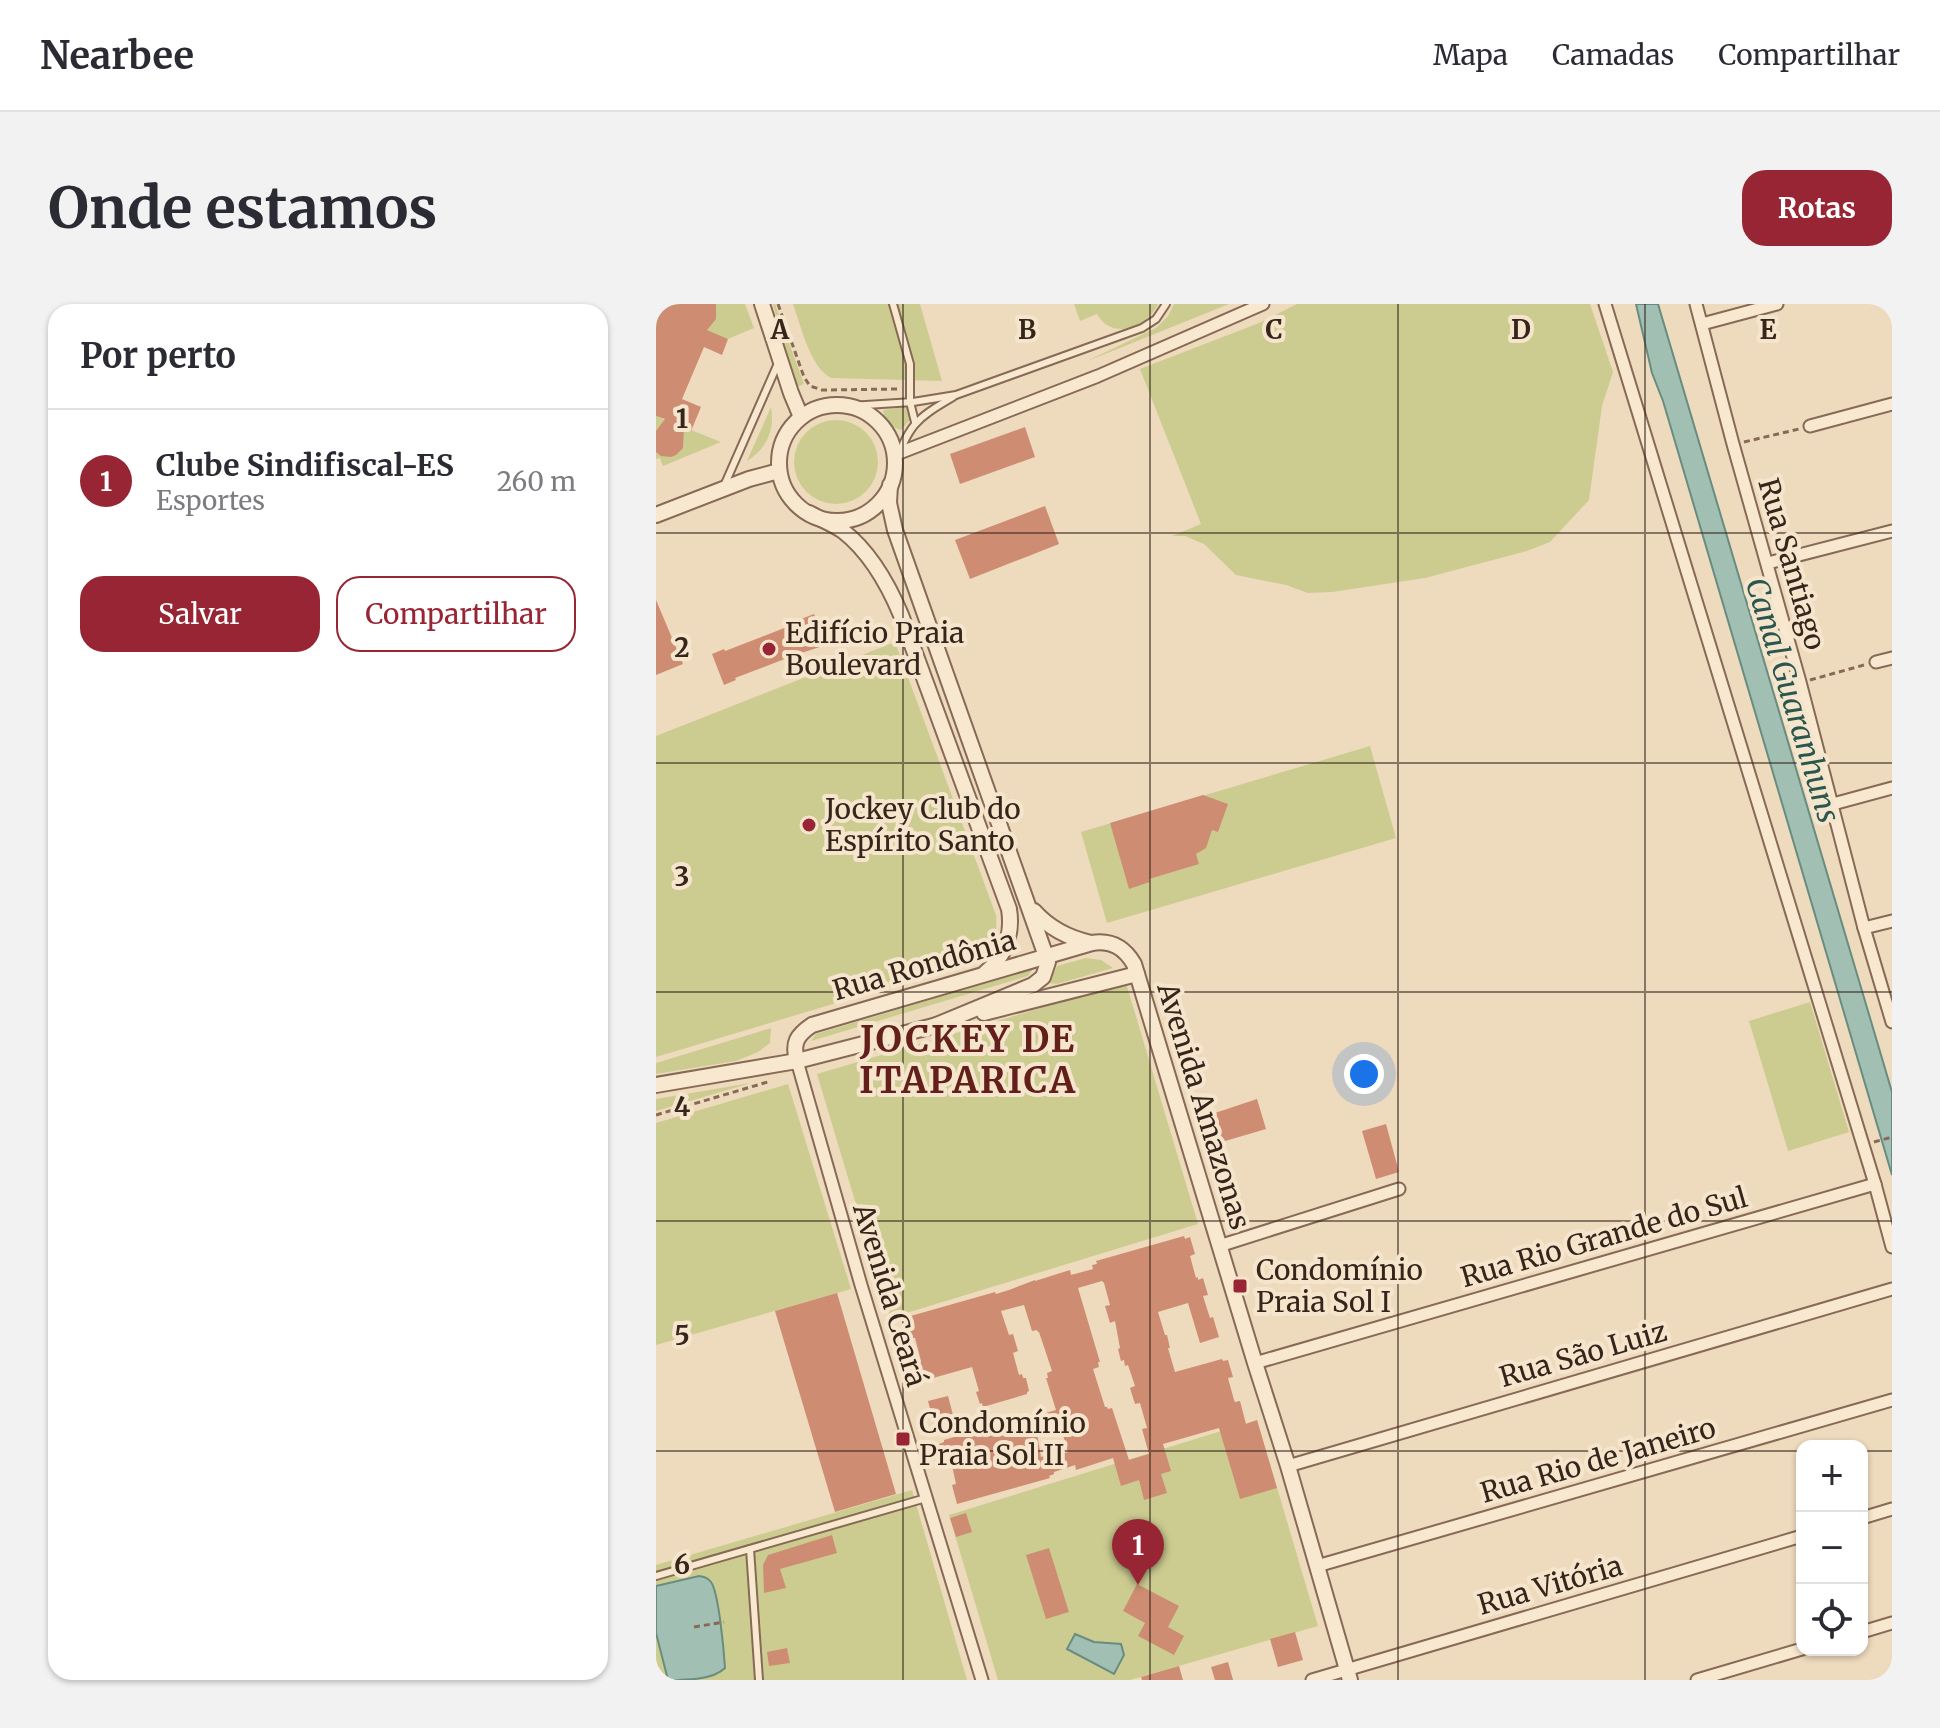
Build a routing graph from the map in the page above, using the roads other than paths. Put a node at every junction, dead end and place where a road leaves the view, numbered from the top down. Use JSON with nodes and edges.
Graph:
{"nodes":[{"id":1,"x":762,"y":304,"type":"edge"},
{"id":2,"x":893,"y":304,"type":"edge"},
{"id":3,"x":1166,"y":304,"type":"edge"},
{"id":4,"x":1263,"y":304,"type":"edge"},
{"id":5,"x":1605,"y":304,"type":"edge"},
{"id":6,"x":1696,"y":304,"type":"edge"},
{"id":7,"x":1777,"y":304,"type":"edge"},
{"id":8,"x":1702,"y":324,"type":"junction"},
{"id":9,"x":780,"y":358,"type":"junction"},
{"id":10,"x":956,"y":395,"type":"junction"},
{"id":11,"x":910,"y":402,"type":"junction"},
{"id":12,"x":1892,"y":404,"type":"edge"},
{"id":13,"x":850,"y":406,"type":"junction"},
{"id":14,"x":801,"y":417,"type":"junction"},
{"id":15,"x":915,"y":422,"type":"junction"},
{"id":16,"x":1810,"y":426,"type":"road end"},
{"id":17,"x":896,"y":458,"type":"junction"},
{"id":18,"x":779,"y":471,"type":"junction"},
{"id":19,"x":890,"y":485,"type":"junction"},
{"id":20,"x":723,"y":488,"type":"junction"},
{"id":21,"x":809,"y":513,"type":"junction"},
{"id":22,"x":656,"y":515,"type":"edge"},
{"id":23,"x":1892,"y":531,"type":"edge"},
{"id":24,"x":1768,"y":563,"type":"junction"},
{"id":25,"x":1892,"y":658,"type":"edge"},
{"id":26,"x":1876,"y":662,"type":"road end"},
{"id":27,"x":1892,"y":788,"type":"edge"},
{"id":28,"x":1833,"y":804,"type":"junction"},
{"id":29,"x":1028,"y":902,"type":"junction"},
{"id":30,"x":1892,"y":921,"type":"edge"},
{"id":31,"x":1864,"y":928,"type":"junction"},
{"id":32,"x":1092,"y":943,"type":"junction"},
{"id":33,"x":1047,"y":957,"type":"junction"},
{"id":34,"x":1137,"y":974,"type":"junction"},
{"id":35,"x":981,"y":976,"type":"junction"},
{"id":36,"x":1892,"y":1022,"type":"edge"},
{"id":37,"x":934,"y":1026,"type":"junction"},
{"id":38,"x":797,"y":1061,"type":"junction"},
{"id":39,"x":656,"y":1085,"type":"edge"},
{"id":40,"x":1875,"y":1184,"type":"junction"},
{"id":41,"x":1399,"y":1189,"type":"dead end"},
{"id":42,"x":1219,"y":1246,"type":"junction"},
{"id":43,"x":1892,"y":1247,"type":"edge"},
{"id":44,"x":1892,"y":1289,"type":"edge"},
{"id":45,"x":1255,"y":1363,"type":"junction"},
{"id":46,"x":1892,"y":1400,"type":"edge"},
{"id":47,"x":1288,"y":1466,"type":"junction"},
{"id":48,"x":926,"y":1498,"type":"junction"},
{"id":49,"x":1892,"y":1509,"type":"edge"},
{"id":50,"x":1868,"y":1516,"type":"edge"},
{"id":51,"x":1796,"y":1538,"type":"edge"},
{"id":52,"x":750,"y":1549,"type":"junction"},
{"id":53,"x":1317,"y":1566,"type":"junction"},
{"id":54,"x":656,"y":1576,"type":"edge"},
{"id":55,"x":1892,"y":1623,"type":"edge"},
{"id":56,"x":1868,"y":1630,"type":"edge"},
{"id":57,"x":1796,"y":1651,"type":"edge"},
{"id":58,"x":1348,"y":1675,"type":"edge"},
{"id":59,"x":759,"y":1680,"type":"edge"},
{"id":60,"x":982,"y":1680,"type":"edge"},
{"id":61,"x":1312,"y":1680,"type":"edge"},
{"id":62,"x":1697,"y":1680,"type":"edge"}],
"edges":[{"from":1,"to":9,"type":"street"},
{"from":2,"to":11,"type":"lane"},
{"from":3,"to":10,"type":"lane"},
{"from":4,"to":17,"type":"street"},
{"from":5,"to":40,"type":"street"},
{"from":6,"to":8,"type":"street","name":"Rua Santiago"},
{"from":7,"to":8,"type":"street"},
{"from":8,"to":24,"type":"street","name":"Rua Santiago"},
{"from":9,"to":14,"type":"street"},
{"from":9,"to":20,"type":"lane"},
{"from":10,"to":11,"type":"lane"},
{"from":10,"to":15,"type":"lane"},
{"from":11,"to":13,"type":"lane"},
{"from":11,"to":15,"type":"lane"},
{"from":12,"to":16,"type":"street"},
{"from":13,"to":14,"type":"street"},
{"from":13,"to":17,"type":"street"},
{"from":14,"to":18,"type":"street"},
{"from":15,"to":17,"type":"lane"},
{"from":17,"to":19,"type":"street"},
{"from":18,"to":20,"type":"street"},
{"from":18,"to":21,"type":"street"},
{"from":19,"to":21,"type":"street"},
{"from":19,"to":29,"type":"street"},
{"from":20,"to":22,"type":"street"},
{"from":21,"to":35,"type":"street"},
{"from":23,"to":24,"type":"street"},
{"from":24,"to":28,"type":"street","name":"Rua Santiago"},
{"from":25,"to":26,"type":"street"},
{"from":27,"to":28,"type":"street"},
{"from":28,"to":31,"type":"street","name":"Rua Santiago"},
{"from":29,"to":32,"type":"street","name":"Avenida Amazonas"},
{"from":29,"to":33,"type":"street"},
{"from":30,"to":31,"type":"street"},
{"from":31,"to":36,"type":"street","name":"Rua Santiago"},
{"from":32,"to":33,"type":"street","name":"Rua Rondônia"},
{"from":32,"to":34,"type":"street","name":"Avenida Amazonas"},
{"from":33,"to":35,"type":"street","name":"Rua Rondônia"},
{"from":33,"to":37,"type":"street"},
{"from":34,"to":37,"type":"street"},
{"from":34,"to":42,"type":"street","name":"Avenida Amazonas"},
{"from":35,"to":38,"type":"street","name":"Rua Rondônia"},
{"from":37,"to":38,"type":"street"},
{"from":38,"to":39,"type":"street"},
{"from":38,"to":48,"type":"street","name":"Avenida Ceará"},
{"from":40,"to":43,"type":"street"},
{"from":40,"to":45,"type":"street","name":"Rua Rio Grande do Sul"},
{"from":41,"to":42,"type":"street"},
{"from":42,"to":45,"type":"street","name":"Avenida Amazonas"},
{"from":44,"to":47,"type":"street","name":"Rua São Luiz"},
{"from":45,"to":47,"type":"street","name":"Avenida Amazonas"},
{"from":46,"to":53,"type":"street","name":"Rua Rio de Janeiro"},
{"from":47,"to":53,"type":"street","name":"Avenida Amazonas"},
{"from":48,"to":52,"type":"lane"},
{"from":48,"to":60,"type":"street","name":"Avenida Ceará"},
{"from":49,"to":50,"type":"street"},
{"from":51,"to":58,"type":"street","name":"Rua Vitória"},
{"from":52,"to":54,"type":"lane"},
{"from":52,"to":59,"type":"lane"},
{"from":53,"to":58,"type":"street","name":"Avenida Amazonas"},
{"from":55,"to":56,"type":"street"},
{"from":57,"to":62,"type":"street"},
{"from":58,"to":61,"type":"street","name":"Rua Vitória"}]}
